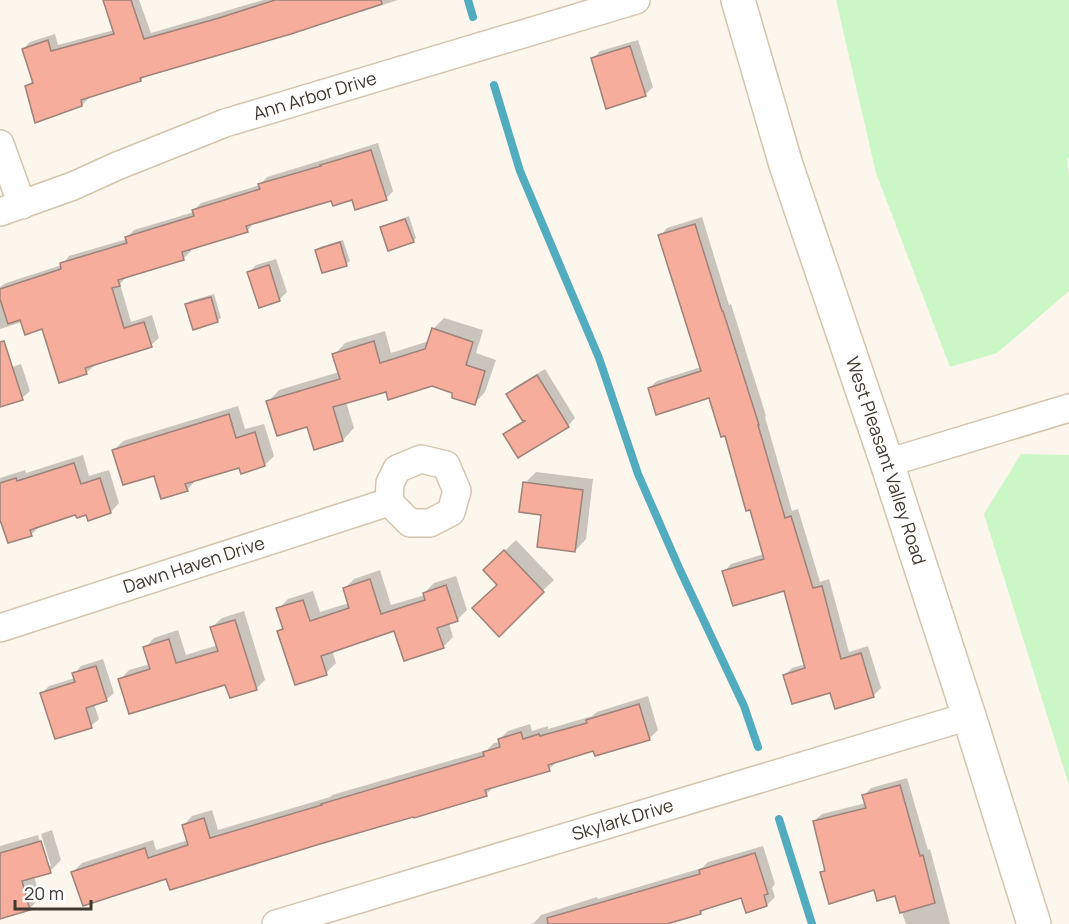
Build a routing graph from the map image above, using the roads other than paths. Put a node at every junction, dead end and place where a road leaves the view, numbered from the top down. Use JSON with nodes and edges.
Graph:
{"nodes":[{"id":1,"x":636,"y":0,"type":"edge"},
{"id":2,"x":738,"y":0,"type":"edge"},
{"id":3,"x":0,"y":144,"type":"edge"},
{"id":4,"x":11,"y":209,"type":"edge"},
{"id":5,"x":1069,"y":408,"type":"edge"},
{"id":6,"x":887,"y":463,"type":"junction"},
{"id":7,"x":389,"y":502,"type":"dead end"},
{"id":8,"x":0,"y":628,"type":"edge"},
{"id":9,"x":969,"y":716,"type":"junction"},
{"id":10,"x":276,"y":924,"type":"edge"},
{"id":11,"x":1034,"y":924,"type":"edge"}],
"edges":[{"from":1,"to":4,"type":"street","name":"Ann Arbor Drive"},
{"from":2,"to":6,"type":"main road","name":"West Pleasant Valley Road"},
{"from":3,"to":4,"type":"street"},
{"from":5,"to":6,"type":"street"},
{"from":6,"to":9,"type":"main road","name":"West Pleasant Valley Road"},
{"from":7,"to":8,"type":"street","name":"Dawn Haven Drive"},
{"from":9,"to":10,"type":"street","name":"Skylark Drive"},
{"from":9,"to":11,"type":"main road","name":"West Pleasant Valley Road"}]}
